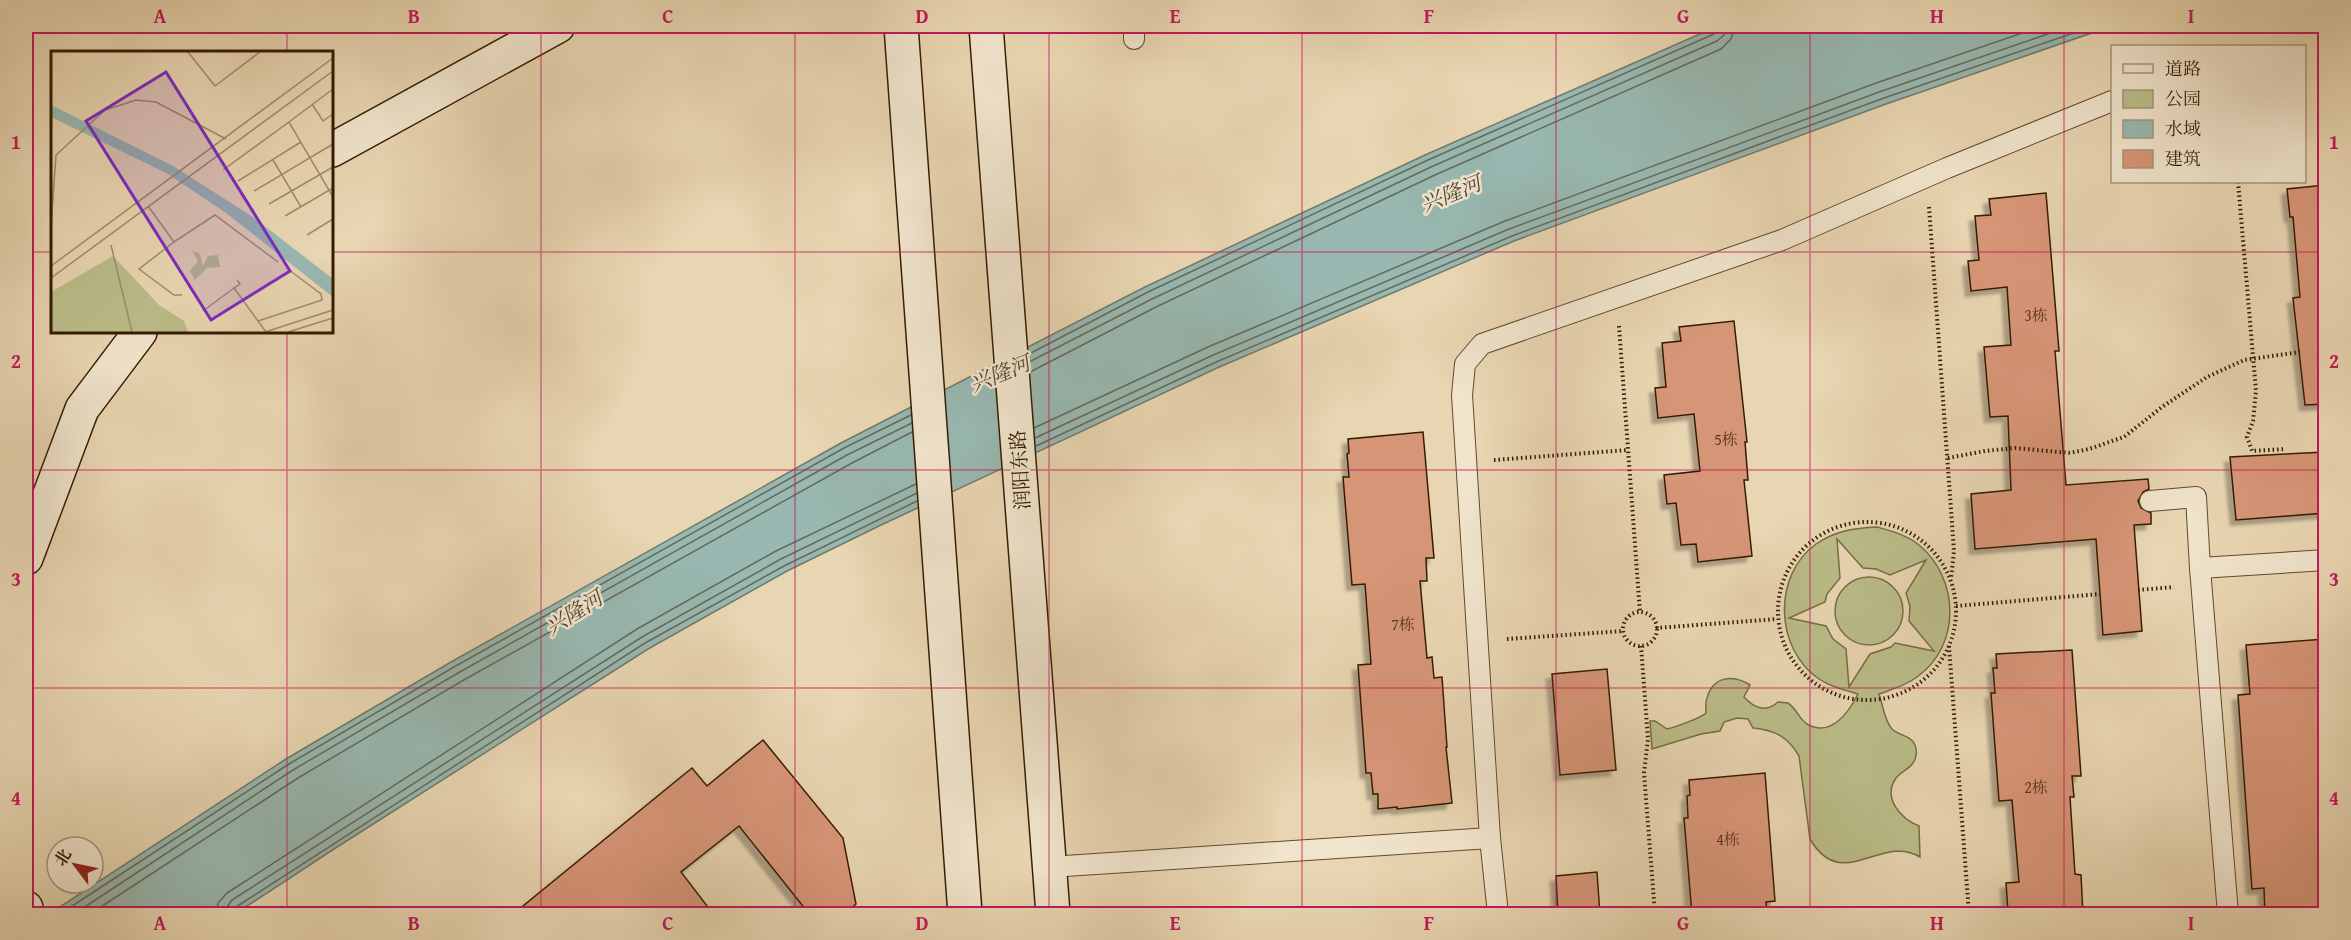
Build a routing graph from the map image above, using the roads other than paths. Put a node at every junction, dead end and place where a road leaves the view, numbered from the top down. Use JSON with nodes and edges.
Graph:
{"nodes":[{"id":1,"x":558,"y":26,"type":"edge"},
{"id":2,"x":901,"y":26,"type":"edge"},
{"id":3,"x":986,"y":26,"type":"edge"},
{"id":4,"x":2111,"y":100,"type":"edge"},
{"id":5,"x":333,"y":149,"type":"edge"},
{"id":6,"x":139,"y":333,"type":"edge"},
{"id":7,"x":2150,"y":501,"type":"dead end"},
{"id":8,"x":26,"y":558,"type":"edge"},
{"id":9,"x":2325,"y":560,"type":"edge"},
{"id":10,"x":2200,"y":568,"type":"junction"},
{"id":11,"x":1490,"y":838,"type":"junction"},
{"id":12,"x":1050,"y":867,"type":"junction"},
{"id":13,"x":26,"y":908,"type":"edge"},
{"id":14,"x":26,"y":915,"type":"edge"},
{"id":15,"x":965,"y":915,"type":"edge"},
{"id":16,"x":1053,"y":915,"type":"edge"},
{"id":17,"x":1498,"y":915,"type":"edge"},
{"id":18,"x":2228,"y":915,"type":"edge"}],
"edges":[{"from":1,"to":5,"type":"main road"},
{"from":2,"to":15,"type":"main road"},
{"from":3,"to":12,"type":"main road","name":"润阳东路"},
{"from":4,"to":11,"type":"lane"},
{"from":6,"to":8,"type":"main road"},
{"from":7,"to":10,"type":"lane"},
{"from":9,"to":10,"type":"lane"},
{"from":10,"to":18,"type":"lane"},
{"from":11,"to":12,"type":"lane"},
{"from":11,"to":17,"type":"lane"},
{"from":12,"to":16,"type":"main road","name":"润阳东路"},
{"from":13,"to":14,"type":"main road"}]}
